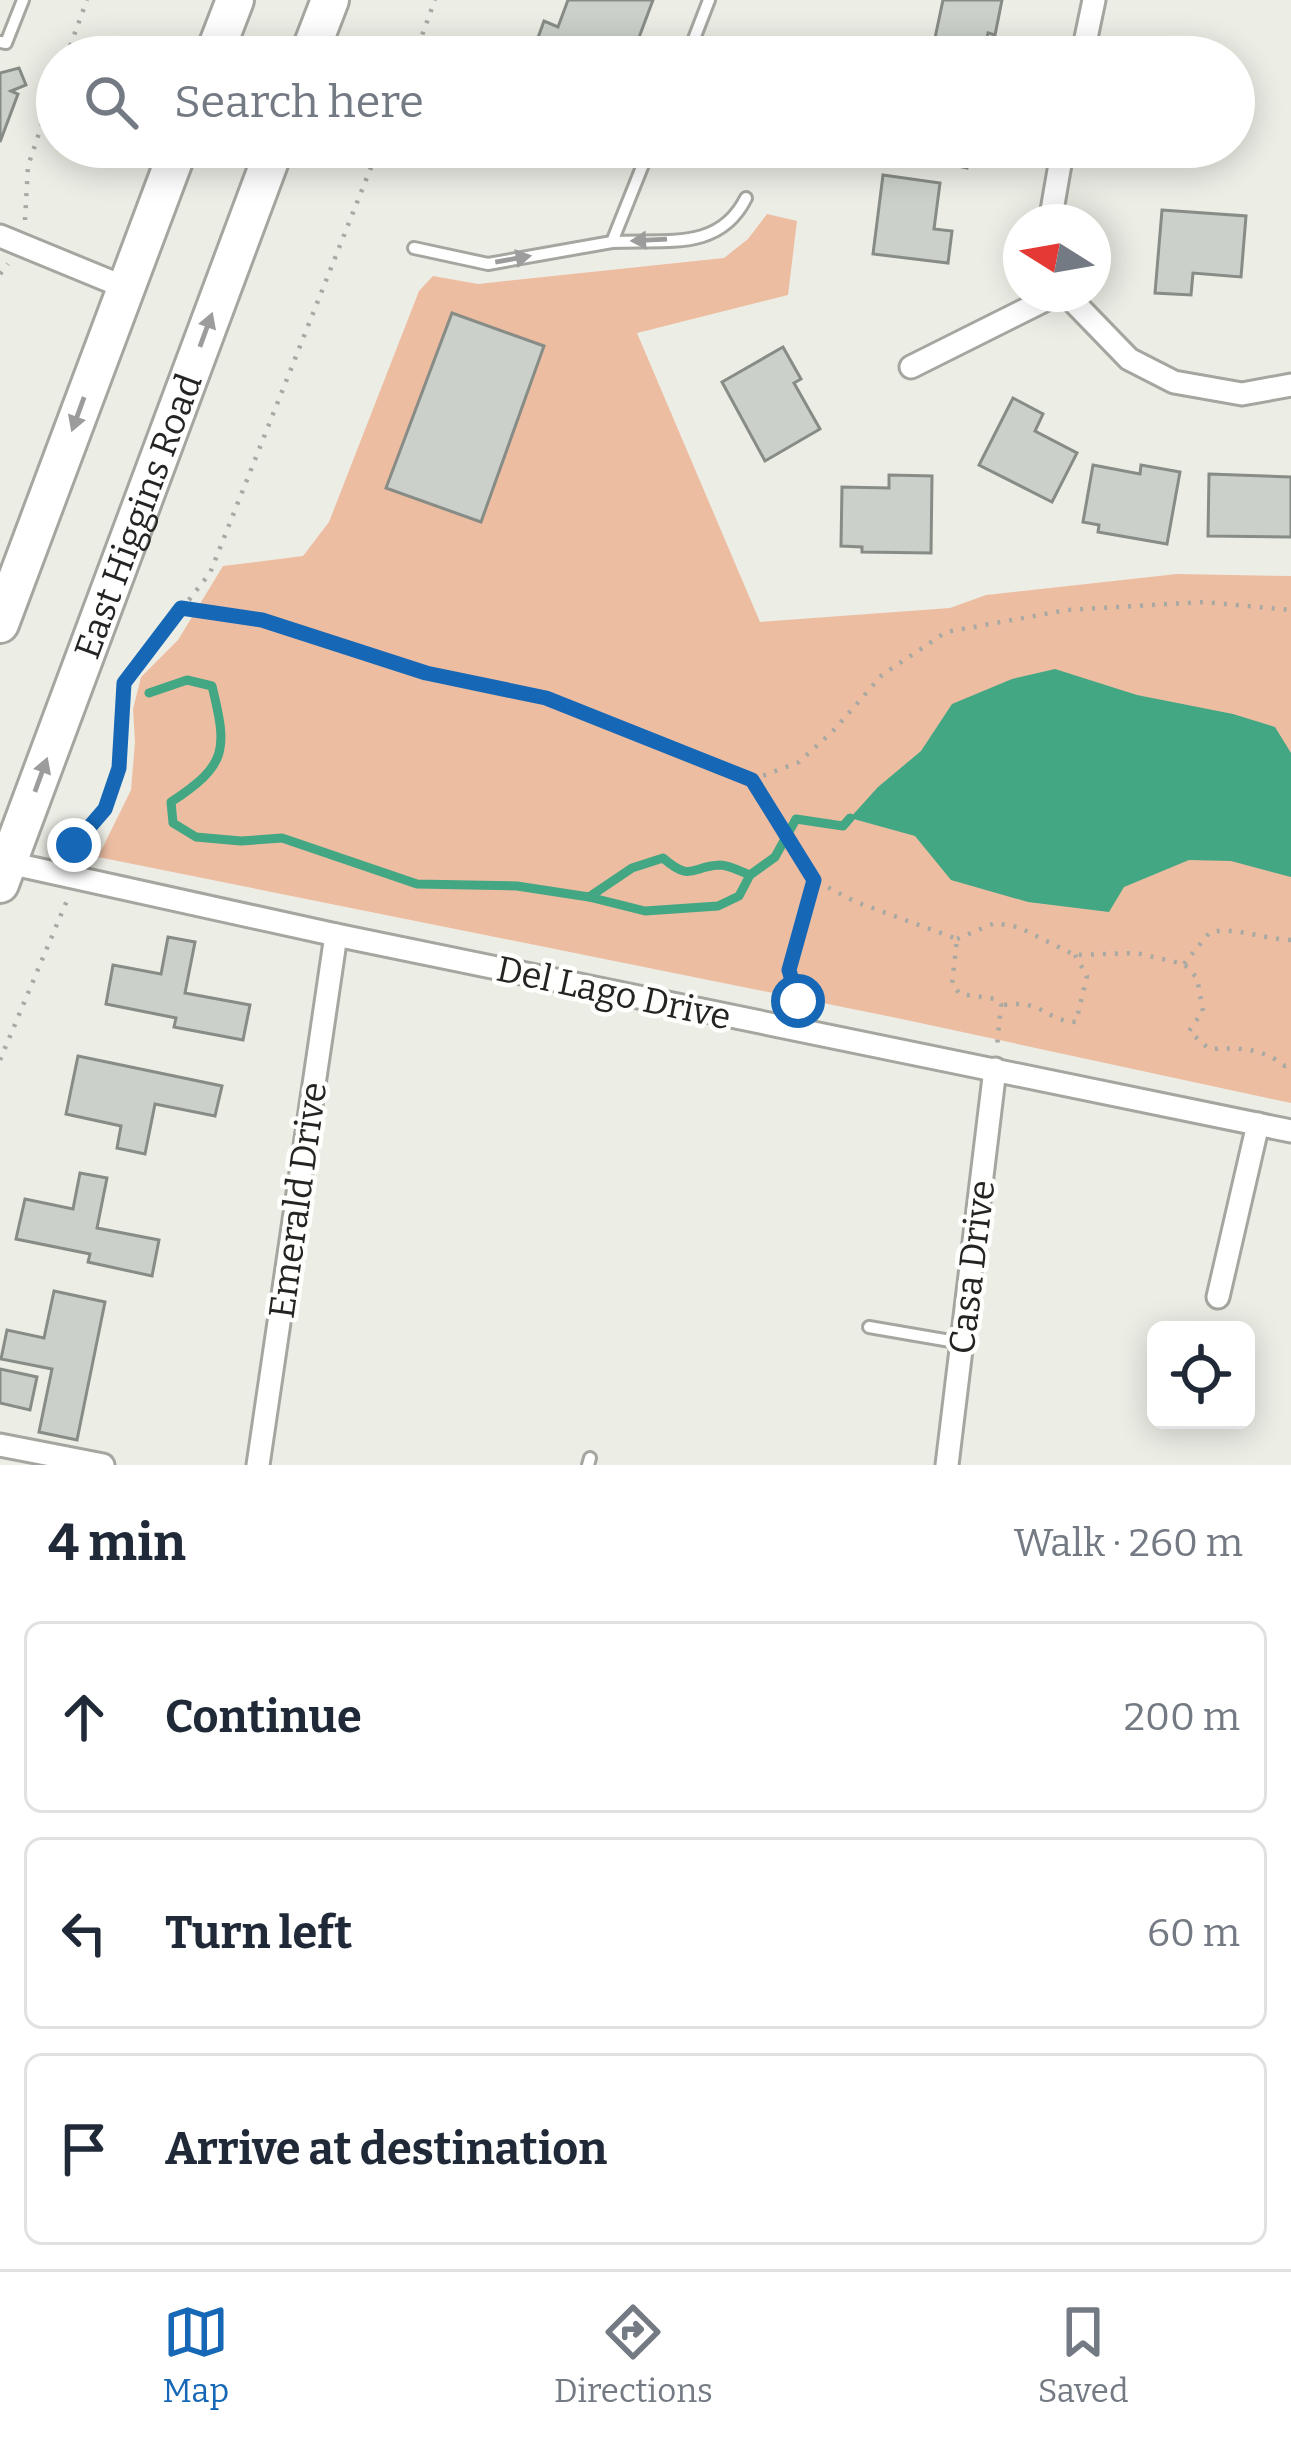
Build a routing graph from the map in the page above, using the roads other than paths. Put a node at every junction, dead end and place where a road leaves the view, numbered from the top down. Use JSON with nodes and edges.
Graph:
{"nodes":[{"id":1,"x":23,"y":0,"type":"edge"},
{"id":2,"x":236,"y":0,"type":"edge"},
{"id":3,"x":330,"y":0,"type":"edge"},
{"id":4,"x":710,"y":0,"type":"edge"},
{"id":5,"x":1094,"y":0,"type":"edge"},
{"id":6,"x":221,"y":36,"type":"edge"},
{"id":7,"x":316,"y":36,"type":"edge"},
{"id":8,"x":695,"y":36,"type":"edge"},
{"id":9,"x":1086,"y":36,"type":"edge"},
{"id":10,"x":0,"y":42,"type":"edge"},
{"id":11,"x":170,"y":168,"type":"edge"},
{"id":12,"x":267,"y":168,"type":"edge"},
{"id":13,"x":642,"y":168,"type":"edge"},
{"id":14,"x":1058,"y":168,"type":"edge"},
{"id":15,"x":746,"y":198,"type":"dead end"},
{"id":16,"x":1050,"y":204,"type":"edge"},
{"id":17,"x":9,"y":240,"type":"edge"},
{"id":18,"x":612,"y":242,"type":"junction"},
{"id":19,"x":414,"y":248,"type":"dead end"},
{"id":20,"x":124,"y":287,"type":"junction"},
{"id":21,"x":1024,"y":312,"type":"edge"},
{"id":22,"x":1080,"y":312,"type":"edge"},
{"id":23,"x":911,"y":367,"type":"dead end"},
{"id":24,"x":1291,"y":386,"type":"edge"},
{"id":25,"x":0,"y":624,"type":"edge"},
{"id":26,"x":4,"y":873,"type":"edge"},
{"id":27,"x":336,"y":935,"type":"junction"},
{"id":28,"x":995,"y":1069,"type":"junction"},
{"id":29,"x":1258,"y":1124,"type":"junction"},
{"id":30,"x":1291,"y":1131,"type":"edge"},
{"id":31,"x":1218,"y":1297,"type":"dead end"},
{"id":32,"x":869,"y":1327,"type":"dead end"},
{"id":33,"x":962,"y":1343,"type":"junction"},
{"id":34,"x":0,"y":1445,"type":"edge"},
{"id":35,"x":103,"y":1465,"type":"edge"},
{"id":36,"x":258,"y":1465,"type":"edge"},
{"id":37,"x":947,"y":1465,"type":"edge"}],
"edges":[{"from":1,"to":10,"type":"lane"},
{"from":2,"to":6,"type":"main road"},
{"from":3,"to":7,"type":"main road"},
{"from":4,"to":8,"type":"lane"},
{"from":5,"to":9,"type":"street"},
{"from":11,"to":20,"type":"main road"},
{"from":26,"to":12,"type":"main road","name":"East Higgins Road","one_way":true},
{"from":13,"to":18,"type":"lane"},
{"from":14,"to":16,"type":"street"},
{"from":15,"to":18,"type":"lane","one_way":true},
{"from":17,"to":20,"type":"street"},
{"from":19,"to":18,"type":"lane","one_way":true},
{"from":20,"to":25,"type":"main road","one_way":true},
{"from":21,"to":23,"type":"street"},
{"from":22,"to":24,"type":"street"},
{"from":26,"to":27,"type":"street","name":"Del Lago Drive"},
{"from":27,"to":28,"type":"street","name":"Del Lago Drive"},
{"from":27,"to":36,"type":"street","name":"Emerald Drive"},
{"from":28,"to":29,"type":"street","name":"Del Lago Drive"},
{"from":28,"to":33,"type":"street","name":"Casa Drive"},
{"from":29,"to":30,"type":"street","name":"Del Lago Drive"},
{"from":29,"to":31,"type":"street"},
{"from":32,"to":33,"type":"lane"},
{"from":33,"to":37,"type":"street","name":"Casa Drive"},
{"from":34,"to":35,"type":"street"}]}
